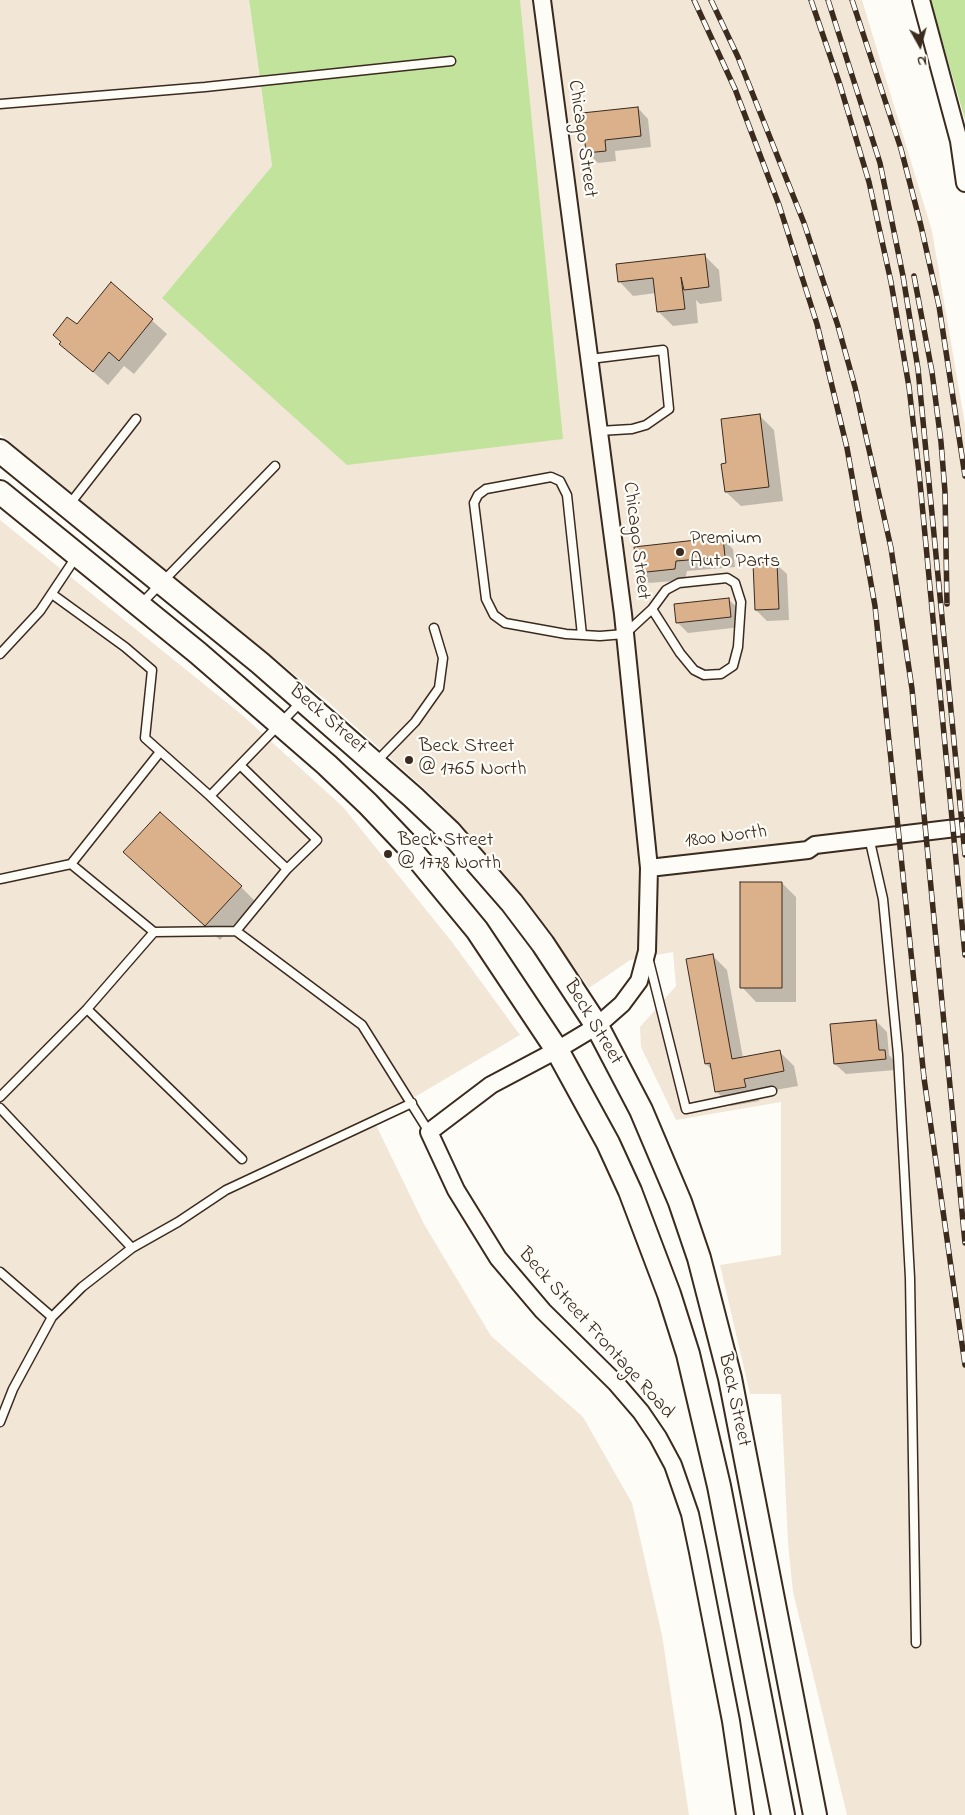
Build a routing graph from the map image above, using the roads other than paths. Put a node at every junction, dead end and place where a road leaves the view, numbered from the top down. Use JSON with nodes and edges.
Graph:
{"nodes":[{"id":1,"x":542,"y":0,"type":"edge"},
{"id":2,"x":921,"y":0,"type":"edge"},
{"id":3,"x":451,"y":60,"type":"dead end"},
{"id":4,"x":0,"y":104,"type":"edge"},
{"id":5,"x":965,"y":183,"type":"edge"},
{"id":6,"x":590,"y":359,"type":"junction"},
{"id":7,"x":136,"y":420,"type":"dead end"},
{"id":8,"x":599,"y":430,"type":"junction"},
{"id":9,"x":0,"y":451,"type":"edge"},
{"id":10,"x":274,"y":466,"type":"dead end"},
{"id":11,"x":0,"y":492,"type":"edge"},
{"id":12,"x":68,"y":506,"type":"junction"},
{"id":13,"x":77,"y":555,"type":"junction"},
{"id":14,"x":161,"y":582,"type":"junction"},
{"id":15,"x":52,"y":594,"type":"junction"},
{"id":16,"x":140,"y":606,"type":"junction"},
{"id":17,"x":652,"y":609,"type":"junction"},
{"id":18,"x":434,"y":628,"type":"dead end"},
{"id":19,"x":625,"y":634,"type":"junction"},
{"id":20,"x":582,"y":635,"type":"junction"},
{"id":21,"x":0,"y":654,"type":"edge"},
{"id":22,"x":303,"y":700,"type":"junction"},
{"id":23,"x":280,"y":724,"type":"junction"},
{"id":24,"x":160,"y":752,"type":"junction"},
{"id":25,"x":376,"y":762,"type":"junction"},
{"id":26,"x":241,"y":766,"type":"junction"},
{"id":27,"x":210,"y":796,"type":"junction"},
{"id":28,"x":965,"y":827,"type":"edge"},
{"id":29,"x":965,"y":836,"type":"edge"},
{"id":30,"x":871,"y":846,"type":"junction"},
{"id":31,"x":808,"y":850,"type":"junction"},
{"id":32,"x":71,"y":864,"type":"junction"},
{"id":33,"x":287,"y":868,"type":"junction"},
{"id":34,"x":648,"y":868,"type":"junction"},
{"id":35,"x":0,"y":879,"type":"edge"},
{"id":36,"x":236,"y":931,"type":"junction"},
{"id":37,"x":154,"y":932,"type":"junction"},
{"id":38,"x":647,"y":951,"type":"junction"},
{"id":39,"x":87,"y":1009,"type":"junction"},
{"id":40,"x":597,"y":1026,"type":"junction"},
{"id":41,"x":557,"y":1050,"type":"junction"},
{"id":42,"x":772,"y":1091,"type":"dead end"},
{"id":43,"x":0,"y":1097,"type":"edge"},
{"id":44,"x":412,"y":1103,"type":"junction"},
{"id":45,"x":0,"y":1108,"type":"edge"},
{"id":46,"x":429,"y":1132,"type":"junction"},
{"id":47,"x":242,"y":1159,"type":"dead end"},
{"id":48,"x":132,"y":1248,"type":"junction"},
{"id":49,"x":0,"y":1272,"type":"edge"},
{"id":50,"x":52,"y":1317,"type":"junction"},
{"id":51,"x":0,"y":1422,"type":"edge"},
{"id":52,"x":916,"y":1643,"type":"dead end"},
{"id":53,"x":746,"y":1815,"type":"edge"},
{"id":54,"x":784,"y":1815,"type":"edge"},
{"id":55,"x":815,"y":1815,"type":"edge"}],
"edges":[{"from":1,"to":6,"type":"street","name":"Chicago Street"},
{"from":2,"to":5,"type":"street"},
{"from":3,"to":4,"type":"lane"},
{"from":6,"to":8,"type":"street","name":"Chicago Street"},
{"from":6,"to":8,"type":"lane"},
{"from":7,"to":12,"type":"lane"},
{"from":8,"to":19,"type":"street","name":"Chicago Street"},
{"from":9,"to":12,"type":"main road","name":"Beck Street"},
{"from":10,"to":14,"type":"lane"},
{"from":11,"to":13,"type":"main road","name":"Beck Street"},
{"from":12,"to":14,"type":"main road","name":"Beck Street"},
{"from":13,"to":15,"type":"lane"},
{"from":13,"to":16,"type":"main road","name":"Beck Street"},
{"from":14,"to":16,"type":"lane"},
{"from":14,"to":22,"type":"main road","name":"Beck Street"},
{"from":15,"to":21,"type":"lane"},
{"from":15,"to":24,"type":"lane"},
{"from":16,"to":23,"type":"main road","name":"Beck Street"},
{"from":17,"to":17,"type":"lane"},
{"from":17,"to":19,"type":"lane"},
{"from":18,"to":25,"type":"lane"},
{"from":19,"to":20,"type":"lane"},
{"from":19,"to":34,"type":"street","name":"Chicago Street"},
{"from":20,"to":20,"type":"lane"},
{"from":22,"to":23,"type":"lane"},
{"from":22,"to":25,"type":"main road","name":"Beck Street"},
{"from":23,"to":26,"type":"lane"},
{"from":23,"to":41,"type":"main road","name":"Beck Street"},
{"from":24,"to":27,"type":"lane"},
{"from":24,"to":32,"type":"lane"},
{"from":25,"to":40,"type":"main road","name":"Beck Street"},
{"from":26,"to":27,"type":"lane"},
{"from":26,"to":33,"type":"lane"},
{"from":27,"to":33,"type":"lane"},
{"from":28,"to":31,"type":"street","name":"1800 North"},
{"from":29,"to":30,"type":"street","name":"1800 North"},
{"from":30,"to":31,"type":"street","name":"1800 North"},
{"from":30,"to":52,"type":"lane"},
{"from":31,"to":34,"type":"street","name":"1800 North"},
{"from":32,"to":35,"type":"lane"},
{"from":32,"to":37,"type":"lane"},
{"from":33,"to":36,"type":"lane"},
{"from":34,"to":38,"type":"street","name":"Chicago Street"},
{"from":36,"to":37,"type":"lane"},
{"from":36,"to":44,"type":"lane"},
{"from":37,"to":39,"type":"lane"},
{"from":38,"to":40,"type":"street","name":"Chicago Street"},
{"from":38,"to":42,"type":"lane"},
{"from":39,"to":43,"type":"lane"},
{"from":39,"to":47,"type":"lane"},
{"from":40,"to":41,"type":"street","name":"Chicago Street"},
{"from":40,"to":55,"type":"main road","name":"Beck Street"},
{"from":41,"to":46,"type":"street"},
{"from":41,"to":54,"type":"main road","name":"Beck Street"},
{"from":44,"to":46,"type":"lane"},
{"from":44,"to":48,"type":"lane"},
{"from":45,"to":48,"type":"lane"},
{"from":46,"to":53,"type":"street","name":"Beck Street Frontage Road"},
{"from":48,"to":50,"type":"lane"},
{"from":49,"to":50,"type":"lane"},
{"from":50,"to":51,"type":"lane"}]}
